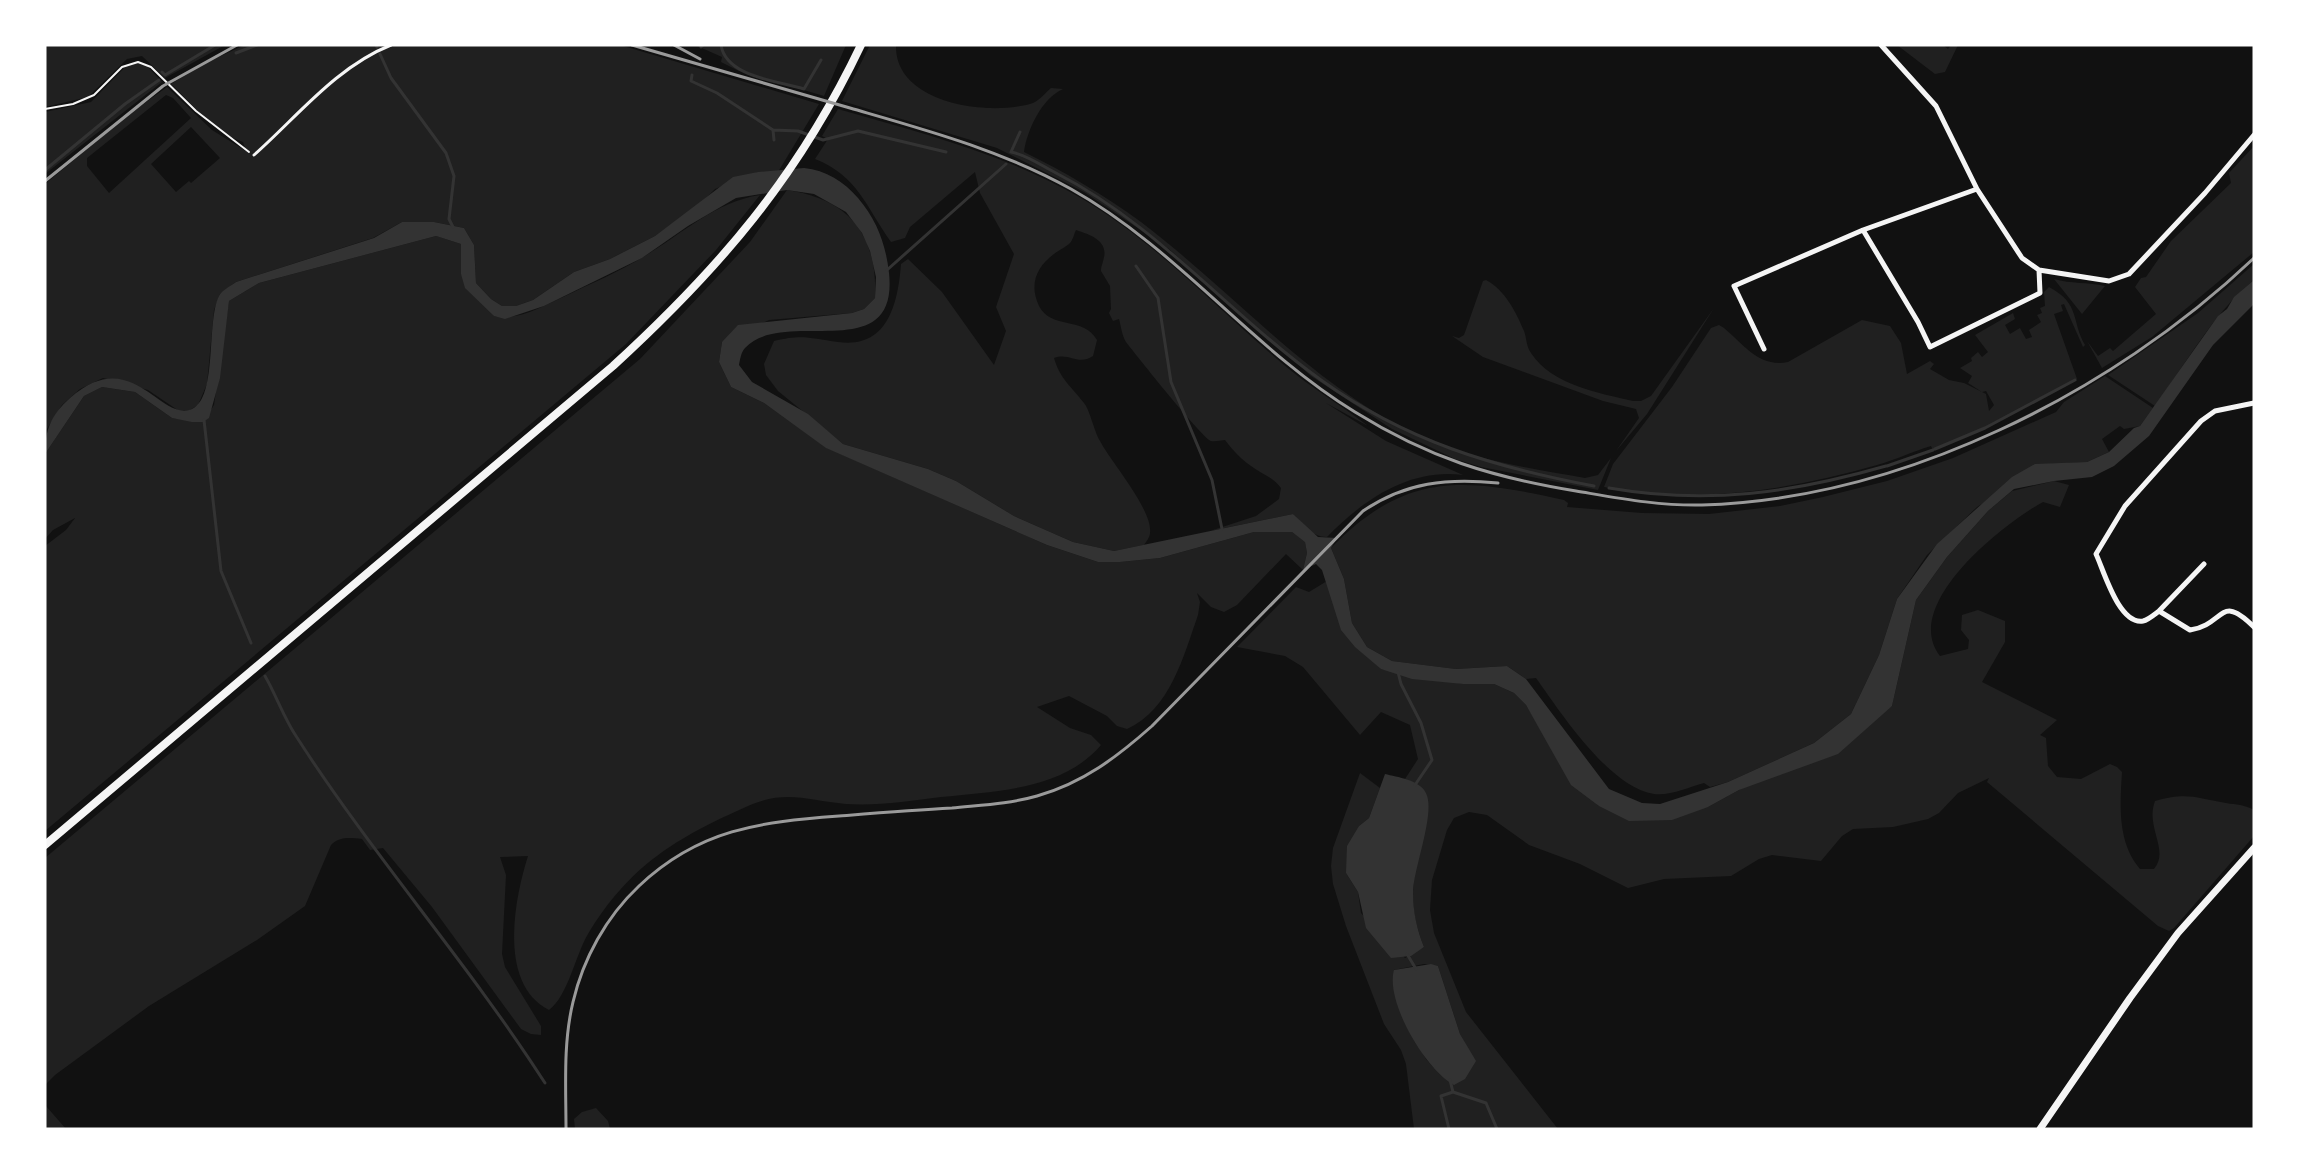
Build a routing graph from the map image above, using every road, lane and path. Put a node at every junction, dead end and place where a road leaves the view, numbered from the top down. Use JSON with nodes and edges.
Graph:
{"nodes":[{"id":1,"x":391,"y":45,"type":"edge"},
{"id":2,"x":861,"y":45,"type":"edge"},
{"id":3,"x":1881,"y":45,"type":"edge"},
{"id":4,"x":45,"y":109,"type":"edge"},
{"id":5,"x":2254,"y":135,"type":"edge"},
{"id":6,"x":254,"y":155,"type":"joint"},
{"id":7,"x":1977,"y":189,"type":"junction"},
{"id":8,"x":1863,"y":230,"type":"junction"},
{"id":9,"x":2039,"y":270,"type":"junction"},
{"id":10,"x":1764,"y":350,"type":"dead end"},
{"id":11,"x":2254,"y":402,"type":"edge"},
{"id":12,"x":2204,"y":564,"type":"dead end"},
{"id":13,"x":2160,"y":611,"type":"junction"},
{"id":14,"x":2254,"y":627,"type":"edge"},
{"id":15,"x":45,"y":845,"type":"edge"},
{"id":16,"x":2254,"y":848,"type":"edge"},
{"id":17,"x":2040,"y":1129,"type":"edge"}],
"edges":[{"from":1,"to":6,"type":"lane"},
{"from":2,"to":15,"type":"main road"},
{"from":3,"to":7,"type":"street"},
{"from":4,"to":6,"type":"path"},
{"from":5,"to":9,"type":"street"},
{"from":7,"to":8,"type":"street"},
{"from":7,"to":9,"type":"street"},
{"from":8,"to":9,"type":"street"},
{"from":8,"to":10,"type":"street"},
{"from":11,"to":13,"type":"street"},
{"from":12,"to":13,"type":"street"},
{"from":13,"to":14,"type":"street"},
{"from":16,"to":17,"type":"street"}]}
